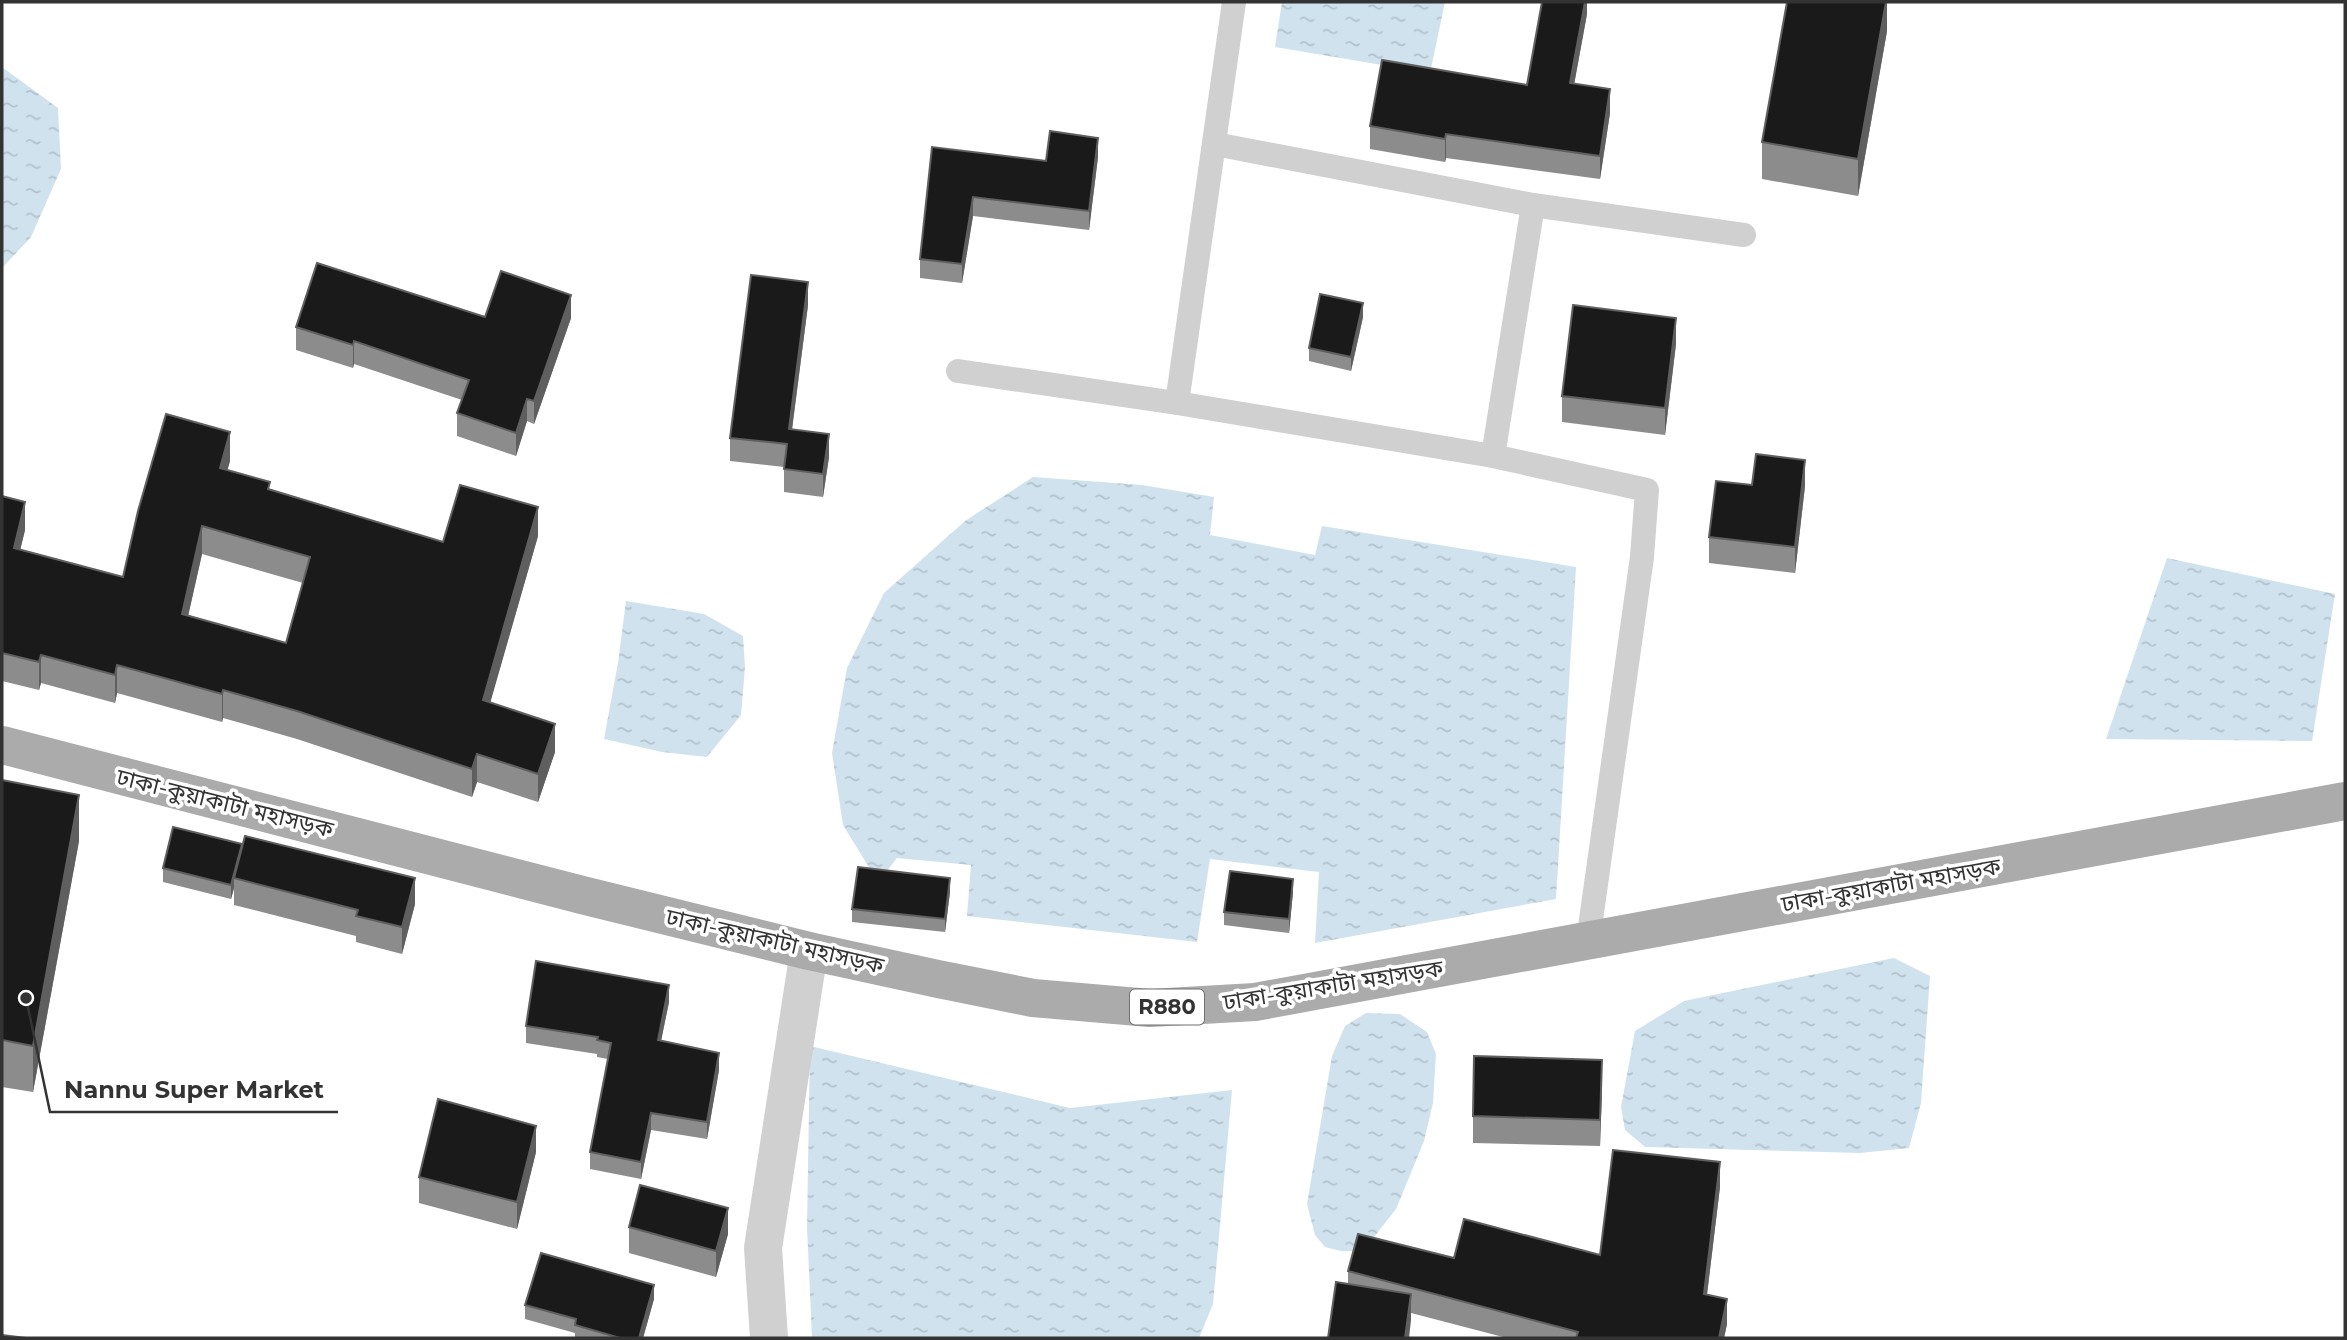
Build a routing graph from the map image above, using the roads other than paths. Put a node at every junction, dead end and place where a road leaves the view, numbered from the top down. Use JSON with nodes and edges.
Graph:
{"nodes":[{"id":1,"x":1234,"y":2,"type":"edge"},
{"id":2,"x":1215,"y":144,"type":"junction"},
{"id":3,"x":1533,"y":205,"type":"junction"},
{"id":4,"x":1744,"y":235,"type":"dead end"},
{"id":5,"x":958,"y":371,"type":"dead end"},
{"id":6,"x":1177,"y":403,"type":"junction"},
{"id":7,"x":1493,"y":456,"type":"junction"},
{"id":8,"x":2,"y":745,"type":"edge"},
{"id":9,"x":2345,"y":802,"type":"edge"},
{"id":10,"x":1588,"y":941,"type":"junction"},
{"id":11,"x":809,"y":951,"type":"junction"},
{"id":12,"x":769,"y":1338,"type":"edge"}],
"edges":[{"from":1,"to":2,"type":"lane"},
{"from":2,"to":3,"type":"lane"},
{"from":2,"to":6,"type":"lane"},
{"from":3,"to":4,"type":"lane"},
{"from":3,"to":7,"type":"lane"},
{"from":5,"to":6,"type":"lane"},
{"from":6,"to":7,"type":"lane"},
{"from":7,"to":10,"type":"lane"},
{"from":8,"to":11,"type":"main road","name":"ঢাকা-কুয়াকাটা মহাসড়ক","number":"R880"},
{"from":9,"to":10,"type":"main road","name":"ঢাকা-কুয়াকাটা মহাসড়ক","number":"R880"},
{"from":10,"to":11,"type":"main road","name":"ঢাকা-কুয়াকাটা মহাসড়ক","number":"R880"},
{"from":11,"to":12,"type":"street"}]}
